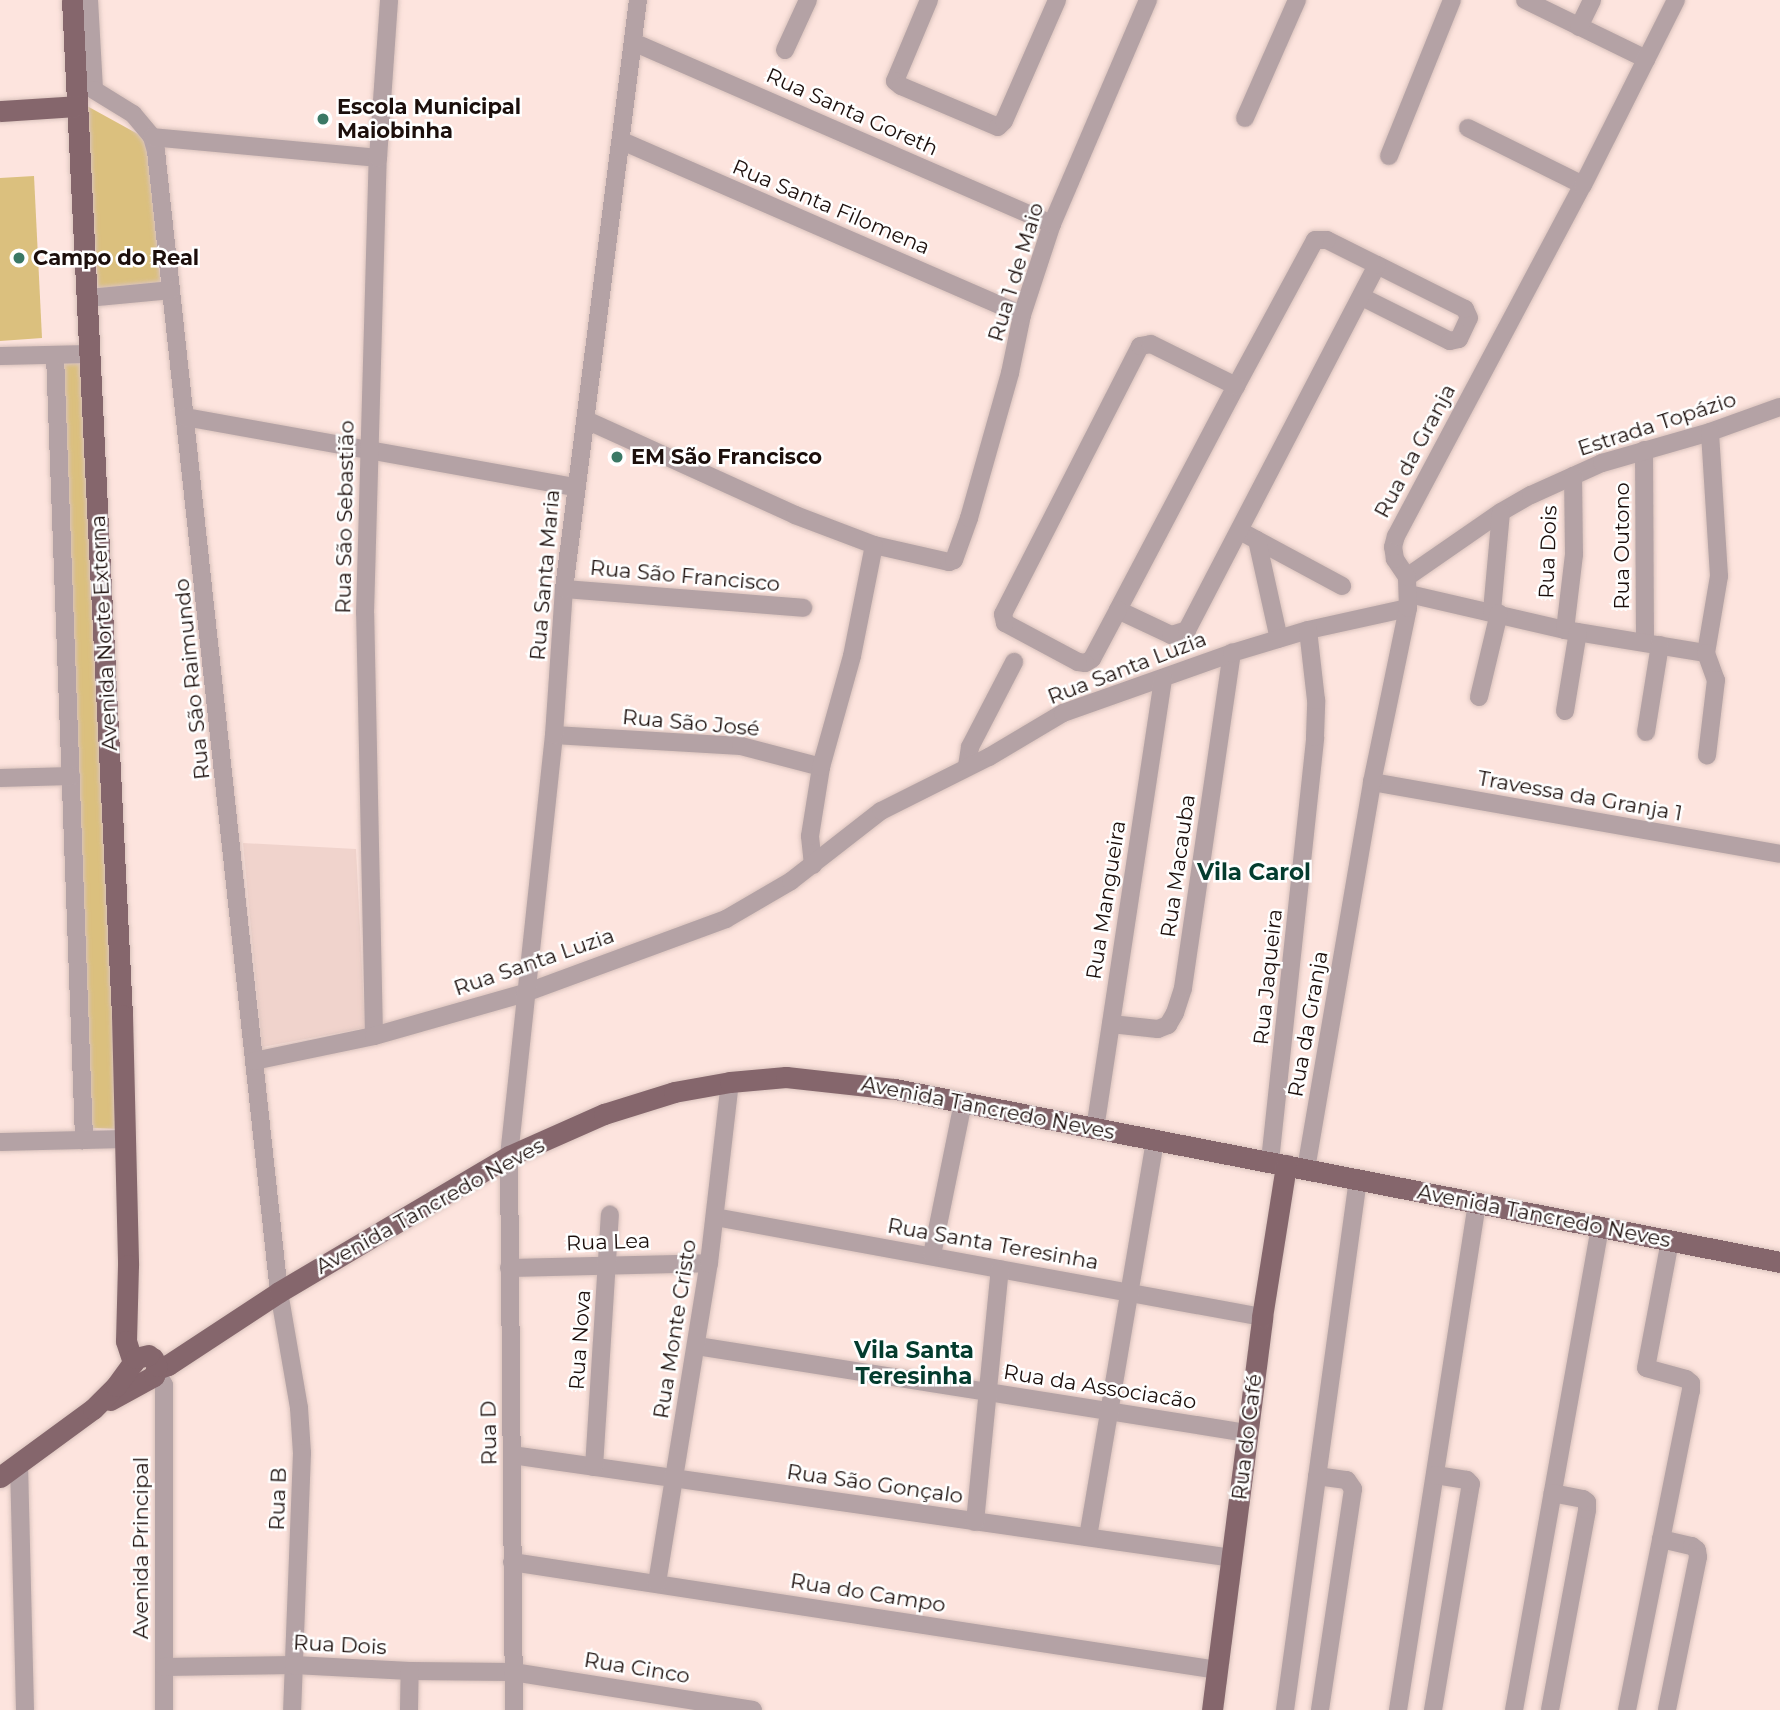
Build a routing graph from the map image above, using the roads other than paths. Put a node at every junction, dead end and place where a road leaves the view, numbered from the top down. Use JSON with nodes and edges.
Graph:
{"nodes":[{"id":1,"x":72,"y":0,"type":"edge"},
{"id":2,"x":89,"y":0,"type":"edge"},
{"id":3,"x":389,"y":0,"type":"edge"},
{"id":4,"x":638,"y":0,"type":"edge"},
{"id":5,"x":808,"y":0,"type":"edge"},
{"id":6,"x":929,"y":0,"type":"edge"},
{"id":7,"x":1057,"y":0,"type":"edge"},
{"id":8,"x":1148,"y":0,"type":"edge"},
{"id":9,"x":1297,"y":0,"type":"edge"},
{"id":10,"x":1451,"y":0,"type":"edge"},
{"id":11,"x":1525,"y":0,"type":"edge"},
{"id":12,"x":1592,"y":0,"type":"edge"},
{"id":13,"x":1676,"y":0,"type":"edge"},
{"id":14,"x":1579,"y":27,"type":"junction"},
{"id":15,"x":633,"y":41,"type":"junction"},
{"id":16,"x":785,"y":50,"type":"dead end"},
{"id":17,"x":1646,"y":59,"type":"junction"},
{"id":18,"x":83,"y":96,"type":"junction"},
{"id":19,"x":0,"y":111,"type":"edge"},
{"id":20,"x":1245,"y":118,"type":"dead end"},
{"id":21,"x":1468,"y":128,"type":"dead end"},
{"id":22,"x":152,"y":136,"type":"junction"},
{"id":23,"x":622,"y":141,"type":"junction"},
{"id":24,"x":1389,"y":156,"type":"dead end"},
{"id":25,"x":378,"y":158,"type":"junction"},
{"id":26,"x":1583,"y":185,"type":"junction"},
{"id":27,"x":1052,"y":224,"type":"junction"},
{"id":28,"x":1377,"y":265,"type":"junction"},
{"id":29,"x":171,"y":290,"type":"junction"},
{"id":30,"x":1362,"y":297,"type":"junction"},
{"id":31,"x":88,"y":298,"type":"junction"},
{"id":32,"x":1022,"y":315,"type":"junction"},
{"id":33,"x":90,"y":354,"type":"junction"},
{"id":34,"x":55,"y":355,"type":"junction"},
{"id":35,"x":0,"y":356,"type":"edge"},
{"id":36,"x":1236,"y":386,"type":"junction"},
{"id":37,"x":1779,"y":411,"type":"edge"},
{"id":38,"x":185,"y":417,"type":"junction"},
{"id":39,"x":586,"y":420,"type":"junction"},
{"id":40,"x":1710,"y":432,"type":"junction"},
{"id":41,"x":369,"y":448,"type":"junction"},
{"id":42,"x":1644,"y":450,"type":"junction"},
{"id":43,"x":1573,"y":476,"type":"junction"},
{"id":44,"x":576,"y":487,"type":"junction"},
{"id":45,"x":1501,"y":512,"type":"junction"},
{"id":46,"x":1240,"y":531,"type":"junction"},
{"id":47,"x":1257,"y":540,"type":"junction"},
{"id":48,"x":874,"y":545,"type":"junction"},
{"id":49,"x":1342,"y":586,"type":"dead end"},
{"id":50,"x":564,"y":589,"type":"junction"},
{"id":51,"x":1408,"y":593,"type":"junction"},
{"id":52,"x":803,"y":608,"type":"dead end"},
{"id":53,"x":1118,"y":610,"type":"junction"},
{"id":54,"x":1496,"y":612,"type":"junction"},
{"id":55,"x":1308,"y":630,"type":"junction"},
{"id":56,"x":1572,"y":631,"type":"junction"},
{"id":57,"x":1279,"y":639,"type":"junction"},
{"id":58,"x":1653,"y":643,"type":"junction"},
{"id":59,"x":1232,"y":653,"type":"junction"},
{"id":60,"x":1706,"y":653,"type":"junction"},
{"id":61,"x":1014,"y":662,"type":"dead end"},
{"id":62,"x":1163,"y":678,"type":"junction"},
{"id":63,"x":1479,"y":697,"type":"dead end"},
{"id":64,"x":1565,"y":712,"type":"dead end"},
{"id":65,"x":1646,"y":732,"type":"dead end"},
{"id":66,"x":554,"y":735,"type":"junction"},
{"id":67,"x":1707,"y":754,"type":"dead end"},
{"id":68,"x":967,"y":766,"type":"junction"},
{"id":69,"x":821,"y":767,"type":"junction"},
{"id":70,"x":71,"y":776,"type":"junction"},
{"id":71,"x":0,"y":778,"type":"edge"},
{"id":72,"x":1372,"y":782,"type":"junction"},
{"id":73,"x":1780,"y":854,"type":"edge"},
{"id":74,"x":813,"y":865,"type":"junction"},
{"id":75,"x":525,"y":993,"type":"junction"},
{"id":76,"x":1111,"y":1024,"type":"junction"},
{"id":77,"x":374,"y":1036,"type":"junction"},
{"id":78,"x":254,"y":1061,"type":"junction"},
{"id":79,"x":730,"y":1082,"type":"junction"},
{"id":80,"x":963,"y":1102,"type":"junction"},
{"id":81,"x":1095,"y":1129,"type":"junction"},
{"id":82,"x":126,"y":1139,"type":"junction"},
{"id":83,"x":1155,"y":1139,"type":"junction"},
{"id":84,"x":84,"y":1140,"type":"junction"},
{"id":85,"x":0,"y":1142,"type":"edge"},
{"id":86,"x":509,"y":1156,"type":"junction"},
{"id":87,"x":1288,"y":1165,"type":"junction"},
{"id":88,"x":1358,"y":1180,"type":"junction"},
{"id":89,"x":1477,"y":1203,"type":"junction"},
{"id":90,"x":610,"y":1215,"type":"dead end"},
{"id":91,"x":715,"y":1217,"type":"junction"},
{"id":92,"x":1600,"y":1227,"type":"junction"},
{"id":93,"x":1670,"y":1241,"type":"junction"},
{"id":94,"x":932,"y":1255,"type":"junction"},
{"id":95,"x":1780,"y":1262,"type":"edge"},
{"id":96,"x":709,"y":1263,"type":"junction"},
{"id":97,"x":128,"y":1265,"type":"junction"},
{"id":98,"x":607,"y":1266,"type":"junction"},
{"id":99,"x":509,"y":1268,"type":"junction"},
{"id":100,"x":1000,"y":1269,"type":"junction"},
{"id":101,"x":279,"y":1292,"type":"junction"},
{"id":102,"x":1128,"y":1292,"type":"junction"},
{"id":103,"x":1262,"y":1317,"type":"junction"},
{"id":104,"x":125,"y":1341,"type":"junction"},
{"id":105,"x":697,"y":1346,"type":"junction"},
{"id":106,"x":149,"y":1370,"type":"junction"},
{"id":107,"x":116,"y":1386,"type":"junction"},
{"id":108,"x":988,"y":1392,"type":"junction"},
{"id":109,"x":93,"y":1409,"type":"junction"},
{"id":110,"x":1108,"y":1410,"type":"junction"},
{"id":111,"x":1247,"y":1433,"type":"junction"},
{"id":112,"x":512,"y":1455,"type":"junction"},
{"id":113,"x":19,"y":1464,"type":"junction"},
{"id":114,"x":594,"y":1467,"type":"junction"},
{"id":115,"x":1435,"y":1475,"type":"junction"},
{"id":116,"x":1317,"y":1476,"type":"junction"},
{"id":117,"x":0,"y":1477,"type":"edge"},
{"id":118,"x":675,"y":1478,"type":"junction"},
{"id":119,"x":1553,"y":1493,"type":"junction"},
{"id":120,"x":975,"y":1522,"type":"junction"},
{"id":121,"x":1088,"y":1537,"type":"junction"},
{"id":122,"x":1661,"y":1539,"type":"junction"},
{"id":123,"x":1232,"y":1558,"type":"junction"},
{"id":124,"x":512,"y":1562,"type":"junction"},
{"id":125,"x":657,"y":1583,"type":"junction"},
{"id":126,"x":294,"y":1665,"type":"junction"},
{"id":127,"x":164,"y":1667,"type":"junction"},
{"id":128,"x":1217,"y":1670,"type":"junction"},
{"id":129,"x":410,"y":1671,"type":"junction"},
{"id":130,"x":513,"y":1671,"type":"junction"},
{"id":131,"x":25,"y":1710,"type":"edge"},
{"id":132,"x":164,"y":1710,"type":"edge"},
{"id":133,"x":292,"y":1710,"type":"edge"},
{"id":134,"x":409,"y":1710,"type":"edge"},
{"id":135,"x":514,"y":1710,"type":"edge"},
{"id":136,"x":753,"y":1710,"type":"edge"},
{"id":137,"x":1212,"y":1710,"type":"edge"},
{"id":138,"x":1285,"y":1710,"type":"edge"},
{"id":139,"x":1320,"y":1710,"type":"edge"},
{"id":140,"x":1398,"y":1710,"type":"edge"},
{"id":141,"x":1433,"y":1710,"type":"edge"},
{"id":142,"x":1514,"y":1710,"type":"edge"},
{"id":143,"x":1550,"y":1710,"type":"edge"},
{"id":144,"x":1628,"y":1710,"type":"edge"},
{"id":145,"x":1667,"y":1710,"type":"edge"}],
"edges":[{"from":1,"to":18,"type":"main road","name":"Avenida Norte Externa"},
{"from":2,"to":18,"type":"street"},
{"from":3,"to":25,"type":"street","name":"Rua São Sebastião"},
{"from":4,"to":15,"type":"street","name":"Rua Santa Maria"},
{"from":5,"to":16,"type":"street"},
{"from":6,"to":7,"type":"street"},
{"from":8,"to":27,"type":"street","name":"Rua 1 de Maio"},
{"from":9,"to":20,"type":"street"},
{"from":10,"to":24,"type":"street"},
{"from":11,"to":14,"type":"street"},
{"from":12,"to":14,"type":"street"},
{"from":13,"to":17,"type":"street","name":"Rua da Granja"},
{"from":14,"to":17,"type":"street"},
{"from":15,"to":23,"type":"street","name":"Rua Santa Maria"},
{"from":15,"to":27,"type":"street","name":"Rua Santa Goreth"},
{"from":17,"to":26,"type":"street","name":"Rua da Granja"},
{"from":18,"to":19,"type":"main road"},
{"from":18,"to":22,"type":"street"},
{"from":18,"to":31,"type":"main road","name":"Avenida Norte Externa"},
{"from":21,"to":26,"type":"street"},
{"from":22,"to":25,"type":"street"},
{"from":22,"to":29,"type":"street","name":"Rua São Raimundo"},
{"from":23,"to":32,"type":"street","name":"Rua Santa Filomena"},
{"from":23,"to":39,"type":"street","name":"Rua Santa Maria"},
{"from":25,"to":41,"type":"street","name":"Rua São Sebastião"},
{"from":26,"to":51,"type":"street","name":"Rua da Granja"},
{"from":27,"to":32,"type":"street","name":"Rua 1 de Maio"},
{"from":28,"to":30,"type":"street"},
{"from":28,"to":30,"type":"street"},
{"from":28,"to":36,"type":"street"},
{"from":29,"to":31,"type":"street"},
{"from":29,"to":38,"type":"street","name":"Rua São Raimundo"},
{"from":30,"to":46,"type":"street"},
{"from":31,"to":33,"type":"main road","name":"Avenida Norte Externa"},
{"from":32,"to":48,"type":"street","name":"Rua 1 de Maio"},
{"from":33,"to":34,"type":"street"},
{"from":33,"to":82,"type":"main road","name":"Avenida Norte Externa"},
{"from":34,"to":35,"type":"street"},
{"from":34,"to":70,"type":"street","name":"Avenida Norte Externa"},
{"from":36,"to":53,"type":"street"},
{"from":36,"to":53,"type":"street"},
{"from":37,"to":40,"type":"street","name":"Estrada Topázio"},
{"from":38,"to":41,"type":"street"},
{"from":38,"to":78,"type":"street","name":"Rua São Raimundo"},
{"from":39,"to":44,"type":"street","name":"Rua Santa Maria"},
{"from":39,"to":48,"type":"street"},
{"from":40,"to":42,"type":"street","name":"Estrada Topázio"},
{"from":40,"to":60,"type":"street"},
{"from":41,"to":44,"type":"street"},
{"from":41,"to":77,"type":"street","name":"Rua São Sebastião"},
{"from":42,"to":43,"type":"street","name":"Estrada Topázio"},
{"from":42,"to":58,"type":"street","name":"Rua Outono"},
{"from":43,"to":45,"type":"street","name":"Estrada Topázio"},
{"from":43,"to":56,"type":"street","name":"Rua Dois"},
{"from":44,"to":50,"type":"street","name":"Rua Santa Maria"},
{"from":45,"to":51,"type":"street","name":"Estrada Topázio"},
{"from":45,"to":54,"type":"street"},
{"from":46,"to":47,"type":"street"},
{"from":46,"to":53,"type":"street"},
{"from":47,"to":49,"type":"street"},
{"from":47,"to":57,"type":"street"},
{"from":48,"to":69,"type":"street"},
{"from":50,"to":52,"type":"street","name":"Rua São Francisco"},
{"from":50,"to":66,"type":"street","name":"Rua Santa Maria"},
{"from":51,"to":54,"type":"street"},
{"from":51,"to":55,"type":"street","name":"Rua Santa Luzia"},
{"from":51,"to":72,"type":"street","name":"Rua da Granja"},
{"from":54,"to":56,"type":"street"},
{"from":54,"to":63,"type":"street"},
{"from":55,"to":57,"type":"street","name":"Rua Santa Luzia"},
{"from":55,"to":87,"type":"street","name":"Rua Jaqueira"},
{"from":56,"to":58,"type":"street"},
{"from":56,"to":64,"type":"street","name":"Rua Dois"},
{"from":57,"to":59,"type":"street","name":"Rua Santa Luzia"},
{"from":58,"to":60,"type":"street"},
{"from":58,"to":65,"type":"street","name":"Rua Outono"},
{"from":59,"to":62,"type":"street","name":"Rua Santa Luzia"},
{"from":59,"to":76,"type":"street","name":"Rua Macauba"},
{"from":60,"to":67,"type":"street"},
{"from":61,"to":68,"type":"street"},
{"from":62,"to":68,"type":"street","name":"Rua Santa Luzia"},
{"from":62,"to":76,"type":"street","name":"Rua Mangueira"},
{"from":66,"to":69,"type":"street","name":"Rua São José"},
{"from":66,"to":75,"type":"street","name":"Rua Santa Maria"},
{"from":68,"to":74,"type":"street","name":"Rua Santa Luzia"},
{"from":69,"to":74,"type":"street"},
{"from":70,"to":71,"type":"street"},
{"from":70,"to":84,"type":"street","name":"Avenida Norte Externa"},
{"from":72,"to":73,"type":"street","name":"Travessa da Granja 1"},
{"from":72,"to":87,"type":"street","name":"Rua da Granja"},
{"from":74,"to":75,"type":"street","name":"Rua Santa Luzia"},
{"from":75,"to":77,"type":"street","name":"Rua Santa Luzia"},
{"from":75,"to":86,"type":"street","name":"Rua Santa Maria"},
{"from":76,"to":81,"type":"street","name":"Rua Mangueira"},
{"from":77,"to":78,"type":"street","name":"Rua Santa Luzia"},
{"from":78,"to":101,"type":"street","name":"Rua São Raimundo"},
{"from":79,"to":80,"type":"main road","name":"Avenida Tancredo Neves"},
{"from":79,"to":86,"type":"main road","name":"Avenida Tancredo Neves"},
{"from":79,"to":91,"type":"street","name":"Rua Monte Cristo"},
{"from":80,"to":81,"type":"main road","name":"Avenida Tancredo Neves"},
{"from":80,"to":94,"type":"street"},
{"from":81,"to":83,"type":"main road","name":"Avenida Tancredo Neves"},
{"from":82,"to":84,"type":"street"},
{"from":82,"to":97,"type":"main road","name":"Avenida Norte Externa"},
{"from":83,"to":87,"type":"main road","name":"Avenida Tancredo Neves"},
{"from":83,"to":102,"type":"street"},
{"from":84,"to":85,"type":"street"},
{"from":86,"to":99,"type":"street","name":"Rua D"},
{"from":86,"to":101,"type":"main road","name":"Avenida Tancredo Neves"},
{"from":87,"to":88,"type":"main road","name":"Avenida Tancredo Neves"},
{"from":87,"to":103,"type":"main road","name":"Rua do Café"},
{"from":88,"to":89,"type":"main road","name":"Avenida Tancredo Neves"},
{"from":88,"to":116,"type":"street"},
{"from":89,"to":92,"type":"main road","name":"Avenida Tancredo Neves"},
{"from":89,"to":115,"type":"street"},
{"from":90,"to":98,"type":"street","name":"Rua Nova"},
{"from":91,"to":94,"type":"street","name":"Rua Santa Teresinha"},
{"from":91,"to":96,"type":"street","name":"Rua Monte Cristo"},
{"from":92,"to":93,"type":"main road","name":"Avenida Tancredo Neves"},
{"from":92,"to":119,"type":"street"},
{"from":93,"to":95,"type":"main road","name":"Avenida Tancredo Neves"},
{"from":93,"to":122,"type":"street"},
{"from":94,"to":100,"type":"street","name":"Rua Santa Teresinha"},
{"from":96,"to":98,"type":"street","name":"Rua Lea"},
{"from":96,"to":105,"type":"street","name":"Rua Monte Cristo"},
{"from":97,"to":104,"type":"main road","name":"Avenida Norte Externa"},
{"from":97,"to":106,"type":"main road","name":"Avenida Norte Externa"},
{"from":98,"to":99,"type":"street","name":"Rua Lea"},
{"from":98,"to":114,"type":"street","name":"Rua Nova"},
{"from":99,"to":112,"type":"street","name":"Rua D"},
{"from":100,"to":102,"type":"street","name":"Rua Santa Teresinha"},
{"from":100,"to":108,"type":"street"},
{"from":101,"to":106,"type":"main road","name":"Avenida Tancredo Neves"},
{"from":101,"to":126,"type":"street","name":"Rua B"},
{"from":102,"to":103,"type":"street","name":"Rua Santa Teresinha"},
{"from":102,"to":110,"type":"street"},
{"from":103,"to":111,"type":"main road","name":"Rua do Café"},
{"from":104,"to":106,"type":"main road","name":"Avenida Norte Externa"},
{"from":104,"to":107,"type":"main road"},
{"from":105,"to":108,"type":"street","name":"Rua da Associacão"},
{"from":105,"to":118,"type":"street","name":"Rua Monte Cristo"},
{"from":106,"to":107,"type":"main road","name":"Avenida Tancredo Neves"},
{"from":106,"to":109,"type":"main road","name":"Avenida Tancredo Neves"},
{"from":106,"to":127,"type":"street","name":"Avenida Principal"},
{"from":107,"to":109,"type":"main road","name":"Avenida Tancredo Neves"},
{"from":108,"to":110,"type":"street","name":"Rua da Associacão"},
{"from":108,"to":120,"type":"street"},
{"from":109,"to":113,"type":"main road","name":"Avenida Tancredo Neves"},
{"from":110,"to":111,"type":"street","name":"Rua da Associacão"},
{"from":110,"to":121,"type":"street"},
{"from":111,"to":123,"type":"main road","name":"Rua do Café"},
{"from":112,"to":114,"type":"street","name":"Rua São Gonçalo"},
{"from":112,"to":124,"type":"street","name":"Rua D"},
{"from":113,"to":117,"type":"main road","name":"Avenida Tancredo Neves"},
{"from":113,"to":131,"type":"street"},
{"from":114,"to":118,"type":"street","name":"Rua São Gonçalo"},
{"from":115,"to":140,"type":"street"},
{"from":115,"to":141,"type":"street"},
{"from":116,"to":138,"type":"street"},
{"from":116,"to":139,"type":"street"},
{"from":118,"to":120,"type":"street","name":"Rua São Gonçalo"},
{"from":118,"to":125,"type":"street","name":"Rua Monte Cristo"},
{"from":119,"to":142,"type":"street"},
{"from":119,"to":143,"type":"street"},
{"from":120,"to":121,"type":"street","name":"Rua São Gonçalo"},
{"from":121,"to":123,"type":"street","name":"Rua São Gonçalo"},
{"from":122,"to":144,"type":"street"},
{"from":122,"to":145,"type":"street"},
{"from":123,"to":128,"type":"main road","name":"Rua do Café"},
{"from":124,"to":125,"type":"street","name":"Rua do Campo"},
{"from":124,"to":130,"type":"street","name":"Rua D"},
{"from":125,"to":128,"type":"street","name":"Rua do Campo"},
{"from":126,"to":127,"type":"street","name":"Rua Dois"},
{"from":126,"to":129,"type":"street","name":"Rua Dois"},
{"from":126,"to":133,"type":"street","name":"Rua B"},
{"from":127,"to":132,"type":"street","name":"Avenida Principal"},
{"from":128,"to":137,"type":"main road","name":"Rua do Café"},
{"from":129,"to":130,"type":"street","name":"Rua Dois"},
{"from":129,"to":134,"type":"street"},
{"from":130,"to":135,"type":"street","name":"Rua D"},
{"from":130,"to":136,"type":"street","name":"Rua Cinco"}]}
